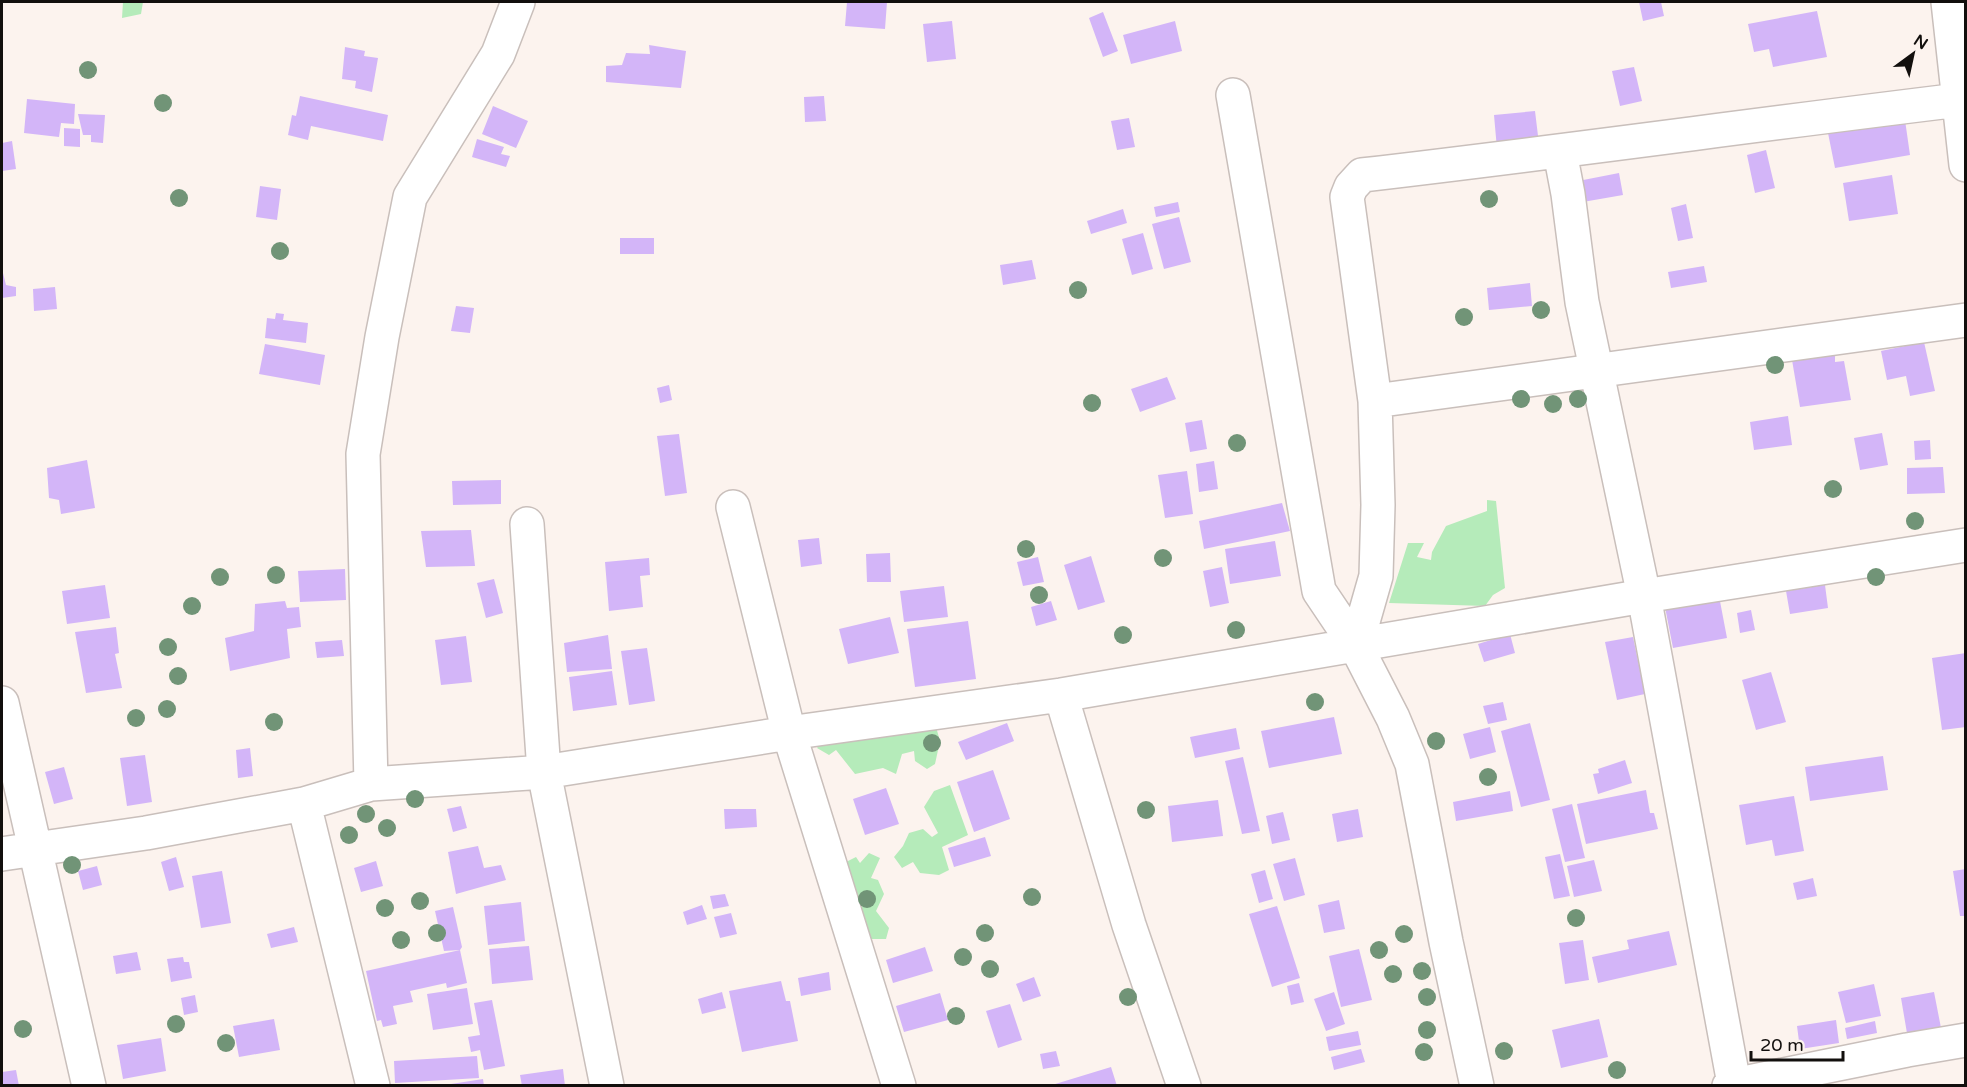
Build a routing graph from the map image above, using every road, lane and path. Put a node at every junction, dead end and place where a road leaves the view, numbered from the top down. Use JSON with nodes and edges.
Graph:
{"nodes":[{"id":1,"x":518,"y":2,"type":"edge"},
{"id":2,"x":1948,"y":2,"type":"edge"},
{"id":3,"x":1233,"y":95,"type":"dead end"},
{"id":4,"x":1959,"y":100,"type":"junction"},
{"id":5,"x":1560,"y":152,"type":"junction"},
{"id":6,"x":1965,"y":165,"type":"edge"},
{"id":7,"x":1965,"y":320,"type":"edge"},
{"id":8,"x":1597,"y":369,"type":"junction"},
{"id":9,"x":1375,"y":401,"type":"junction"},
{"id":10,"x":733,"y":507,"type":"dead end"},
{"id":11,"x":527,"y":524,"type":"dead end"},
{"id":12,"x":1965,"y":545,"type":"edge"},
{"id":13,"x":1644,"y":596,"type":"junction"},
{"id":14,"x":1356,"y":646,"type":"junction"},
{"id":15,"x":1061,"y":695,"type":"junction"},
{"id":16,"x":2,"y":703,"type":"edge"},
{"id":17,"x":789,"y":733,"type":"junction"},
{"id":18,"x":544,"y":772,"type":"junction"},
{"id":19,"x":371,"y":784,"type":"junction"},
{"id":20,"x":304,"y":804,"type":"junction"},
{"id":21,"x":35,"y":848,"type":"junction"},
{"id":22,"x":2,"y":854,"type":"edge"},
{"id":23,"x":1965,"y":1040,"type":"edge"},
{"id":24,"x":1743,"y":1084,"type":"edge"},
{"id":25,"x":89,"y":1086,"type":"edge"},
{"id":26,"x":373,"y":1086,"type":"edge"},
{"id":27,"x":607,"y":1086,"type":"edge"},
{"id":28,"x":899,"y":1086,"type":"edge"},
{"id":29,"x":1184,"y":1086,"type":"edge"},
{"id":30,"x":1477,"y":1086,"type":"edge"}],
"edges":[{"from":1,"to":19,"type":"street"},
{"from":2,"to":4,"type":"street"},
{"from":3,"to":14,"type":"street"},
{"from":4,"to":5,"type":"street"},
{"from":4,"to":6,"type":"street"},
{"from":5,"to":8,"type":"street"},
{"from":5,"to":9,"type":"street"},
{"from":7,"to":8,"type":"street"},
{"from":8,"to":9,"type":"street"},
{"from":8,"to":13,"type":"street"},
{"from":9,"to":14,"type":"street"},
{"from":10,"to":17,"type":"street"},
{"from":11,"to":18,"type":"street"},
{"from":12,"to":13,"type":"street"},
{"from":13,"to":14,"type":"street"},
{"from":13,"to":24,"type":"street"},
{"from":14,"to":15,"type":"street"},
{"from":14,"to":30,"type":"street"},
{"from":15,"to":17,"type":"street"},
{"from":15,"to":29,"type":"street"},
{"from":16,"to":21,"type":"street"},
{"from":17,"to":18,"type":"street"},
{"from":17,"to":28,"type":"street"},
{"from":18,"to":19,"type":"street"},
{"from":18,"to":27,"type":"street"},
{"from":19,"to":20,"type":"street"},
{"from":20,"to":21,"type":"street"},
{"from":20,"to":26,"type":"street"},
{"from":21,"to":22,"type":"street"},
{"from":21,"to":25,"type":"street"},
{"from":23,"to":24,"type":"street"}]}
